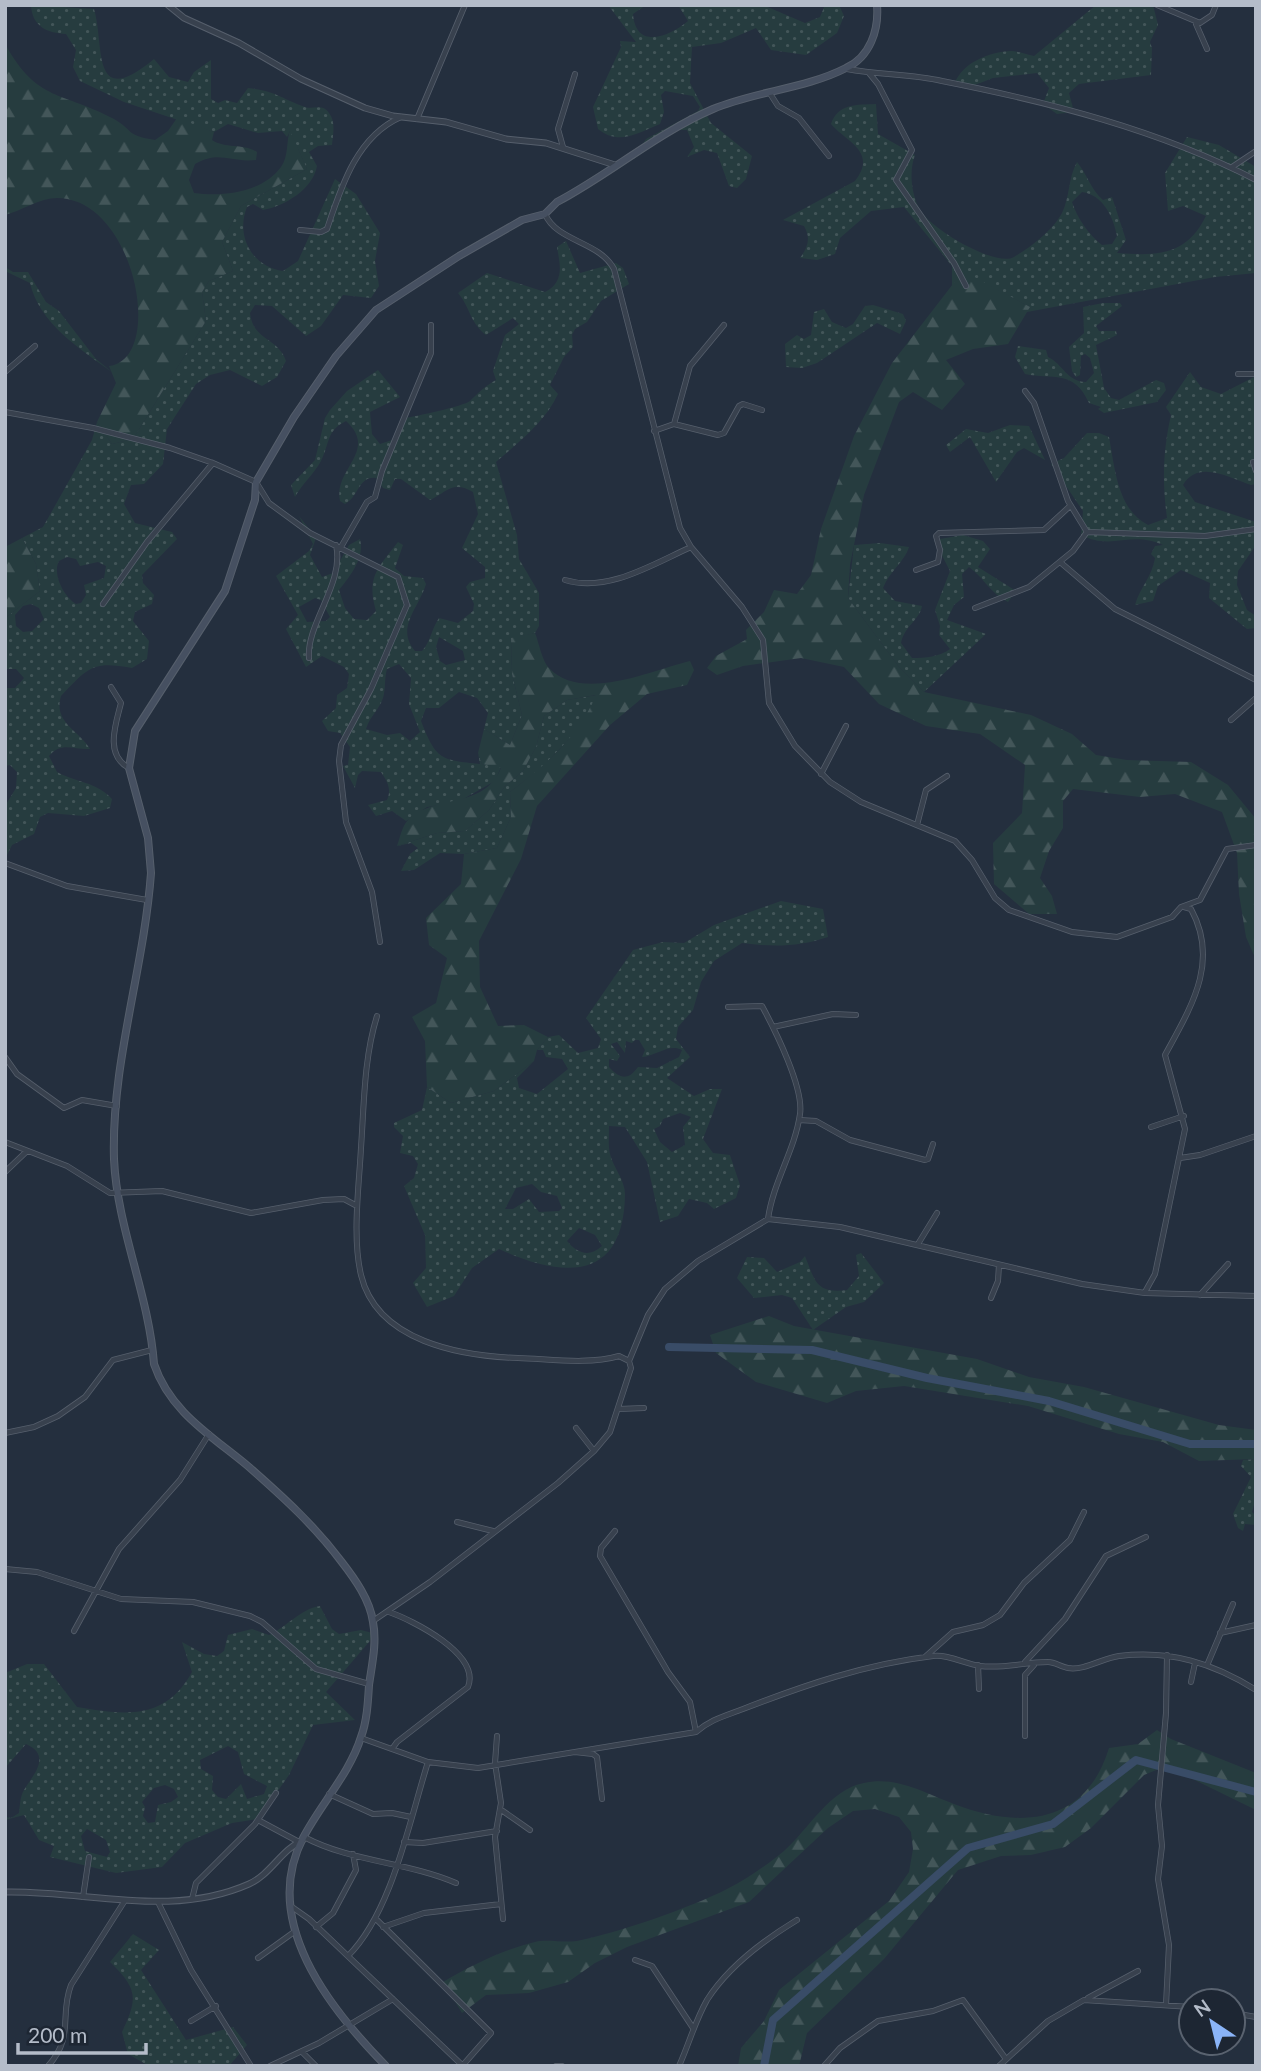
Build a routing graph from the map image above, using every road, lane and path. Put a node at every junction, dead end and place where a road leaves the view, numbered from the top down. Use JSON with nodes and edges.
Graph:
{"nodes":[{"id":1,"x":168,"y":5,"type":"edge"},
{"id":2,"x":465,"y":5,"type":"edge"},
{"id":3,"x":877,"y":5,"type":"edge"},
{"id":4,"x":1157,"y":5,"type":"edge"},
{"id":5,"x":1216,"y":5,"type":"edge"},
{"id":6,"x":1196,"y":23,"type":"junction"},
{"id":7,"x":1207,"y":49,"type":"dead end"},
{"id":8,"x":846,"y":68,"type":"junction"},
{"id":9,"x":868,"y":72,"type":"junction"},
{"id":10,"x":575,"y":74,"type":"dead end"},
{"id":11,"x":768,"y":92,"type":"junction"},
{"id":12,"x":403,"y":116,"type":"junction"},
{"id":13,"x":417,"y":119,"type":"junction"},
{"id":14,"x":563,"y":147,"type":"junction"},
{"id":15,"x":1256,"y":151,"type":"edge"},
{"id":16,"x":829,"y":156,"type":"dead end"},
{"id":17,"x":615,"y":165,"type":"junction"},
{"id":18,"x":1232,"y":167,"type":"junction"},
{"id":19,"x":1256,"y":180,"type":"edge"},
{"id":20,"x":545,"y":214,"type":"junction"},
{"id":21,"x":300,"y":230,"type":"dead end"},
{"id":22,"x":966,"y":286,"type":"dead end"},
{"id":23,"x":430,"y":325,"type":"dead end"},
{"id":24,"x":724,"y":325,"type":"dead end"},
{"id":25,"x":35,"y":346,"type":"dead end"},
{"id":26,"x":5,"y":372,"type":"edge"},
{"id":27,"x":1238,"y":374,"type":"dead end"},
{"id":28,"x":1256,"y":374,"type":"edge"},
{"id":29,"x":1025,"y":391,"type":"dead end"},
{"id":30,"x":762,"y":410,"type":"dead end"},
{"id":31,"x":5,"y":412,"type":"edge"},
{"id":32,"x":674,"y":424,"type":"junction"},
{"id":33,"x":654,"y":431,"type":"junction"},
{"id":34,"x":1253,"y":462,"type":"dead end"},
{"id":35,"x":213,"y":463,"type":"junction"},
{"id":36,"x":1256,"y":471,"type":"edge"},
{"id":37,"x":256,"y":482,"type":"junction"},
{"id":38,"x":1070,"y":506,"type":"junction"},
{"id":39,"x":1256,"y":529,"type":"edge"},
{"id":40,"x":1087,"y":532,"type":"junction"},
{"id":41,"x":339,"y":546,"type":"junction"},
{"id":42,"x":691,"y":547,"type":"junction"},
{"id":43,"x":1060,"y":562,"type":"junction"},
{"id":44,"x":916,"y":570,"type":"dead end"},
{"id":45,"x":565,"y":580,"type":"dead end"},
{"id":46,"x":103,"y":604,"type":"dead end"},
{"id":47,"x":975,"y":608,"type":"dead end"},
{"id":48,"x":309,"y":657,"type":"dead end"},
{"id":49,"x":1256,"y":680,"type":"edge"},
{"id":50,"x":111,"y":687,"type":"dead end"},
{"id":51,"x":1256,"y":698,"type":"edge"},
{"id":52,"x":1231,"y":720,"type":"dead end"},
{"id":53,"x":846,"y":726,"type":"dead end"},
{"id":54,"x":129,"y":768,"type":"junction"},
{"id":55,"x":821,"y":774,"type":"junction"},
{"id":56,"x":947,"y":776,"type":"dead end"},
{"id":57,"x":918,"y":825,"type":"junction"},
{"id":58,"x":1256,"y":845,"type":"edge"},
{"id":59,"x":5,"y":863,"type":"edge"},
{"id":60,"x":147,"y":900,"type":"junction"},
{"id":61,"x":1181,"y":906,"type":"junction"},
{"id":62,"x":380,"y":942,"type":"dead end"},
{"id":63,"x":728,"y":1007,"type":"dead end"},
{"id":64,"x":856,"y":1015,"type":"dead end"},
{"id":65,"x":377,"y":1016,"type":"dead end"},
{"id":66,"x":773,"y":1027,"type":"junction"},
{"id":67,"x":5,"y":1057,"type":"edge"},
{"id":68,"x":117,"y":1106,"type":"junction"},
{"id":69,"x":1184,"y":1116,"type":"junction"},
{"id":70,"x":799,"y":1120,"type":"junction"},
{"id":71,"x":1151,"y":1128,"type":"dead end"},
{"id":72,"x":1256,"y":1136,"type":"edge"},
{"id":73,"x":5,"y":1142,"type":"edge"},
{"id":74,"x":933,"y":1144,"type":"dead end"},
{"id":75,"x":27,"y":1151,"type":"junction"},
{"id":76,"x":1181,"y":1158,"type":"junction"},
{"id":77,"x":5,"y":1172,"type":"edge"},
{"id":78,"x":119,"y":1193,"type":"junction"},
{"id":79,"x":357,"y":1206,"type":"junction"},
{"id":80,"x":937,"y":1213,"type":"dead end"},
{"id":81,"x":768,"y":1219,"type":"junction"},
{"id":82,"x":918,"y":1244,"type":"junction"},
{"id":83,"x":1228,"y":1264,"type":"dead end"},
{"id":84,"x":999,"y":1265,"type":"junction"},
{"id":85,"x":1144,"y":1293,"type":"junction"},
{"id":86,"x":1200,"y":1296,"type":"junction"},
{"id":87,"x":1256,"y":1296,"type":"edge"},
{"id":88,"x":991,"y":1298,"type":"dead end"},
{"id":89,"x":153,"y":1350,"type":"junction"},
{"id":90,"x":629,"y":1361,"type":"junction"},
{"id":91,"x":644,"y":1408,"type":"dead end"},
{"id":92,"x":619,"y":1409,"type":"junction"},
{"id":93,"x":576,"y":1428,"type":"dead end"},
{"id":94,"x":5,"y":1433,"type":"edge"},
{"id":95,"x":209,"y":1434,"type":"junction"},
{"id":96,"x":594,"y":1451,"type":"junction"},
{"id":97,"x":1084,"y":1512,"type":"dead end"},
{"id":98,"x":457,"y":1522,"type":"dead end"},
{"id":99,"x":615,"y":1531,"type":"dead end"},
{"id":100,"x":494,"y":1532,"type":"junction"},
{"id":101,"x":1146,"y":1537,"type":"dead end"},
{"id":102,"x":5,"y":1569,"type":"edge"},
{"id":103,"x":94,"y":1592,"type":"junction"},
{"id":104,"x":1233,"y":1604,"type":"dead end"},
{"id":105,"x":388,"y":1611,"type":"junction"},
{"id":106,"x":373,"y":1621,"type":"junction"},
{"id":107,"x":1256,"y":1625,"type":"edge"},
{"id":108,"x":74,"y":1631,"type":"dead end"},
{"id":109,"x":1220,"y":1633,"type":"junction"},
{"id":110,"x":1167,"y":1655,"type":"junction"},
{"id":111,"x":924,"y":1658,"type":"junction"},
{"id":112,"x":1025,"y":1662,"type":"junction"},
{"id":113,"x":1195,"y":1662,"type":"junction"},
{"id":114,"x":1208,"y":1663,"type":"junction"},
{"id":115,"x":978,"y":1665,"type":"junction"},
{"id":116,"x":1034,"y":1665,"type":"junction"},
{"id":117,"x":1191,"y":1682,"type":"dead end"},
{"id":118,"x":369,"y":1685,"type":"junction"},
{"id":119,"x":979,"y":1689,"type":"dead end"},
{"id":120,"x":1256,"y":1690,"type":"edge"},
{"id":121,"x":696,"y":1732,"type":"junction"},
{"id":122,"x":497,"y":1736,"type":"dead end"},
{"id":123,"x":1025,"y":1736,"type":"dead end"},
{"id":124,"x":361,"y":1738,"type":"junction"},
{"id":125,"x":392,"y":1749,"type":"junction"},
{"id":126,"x":567,"y":1751,"type":"junction"},
{"id":127,"x":428,"y":1762,"type":"junction"},
{"id":128,"x":495,"y":1763,"type":"junction"},
{"id":129,"x":276,"y":1793,"type":"dead end"},
{"id":130,"x":329,"y":1794,"type":"junction"},
{"id":131,"x":602,"y":1799,"type":"dead end"},
{"id":132,"x":499,"y":1809,"type":"junction"},
{"id":133,"x":411,"y":1817,"type":"junction"},
{"id":134,"x":258,"y":1820,"type":"junction"},
{"id":135,"x":530,"y":1830,"type":"dead end"},
{"id":136,"x":497,"y":1831,"type":"junction"},
{"id":137,"x":302,"y":1839,"type":"junction"},
{"id":138,"x":404,"y":1842,"type":"junction"},
{"id":139,"x":353,"y":1854,"type":"junction"},
{"id":140,"x":89,"y":1857,"type":"dead end"},
{"id":141,"x":395,"y":1865,"type":"junction"},
{"id":142,"x":456,"y":1883,"type":"dead end"},
{"id":143,"x":5,"y":1892,"type":"edge"},
{"id":144,"x":83,"y":1897,"type":"junction"},
{"id":145,"x":192,"y":1899,"type":"junction"},
{"id":146,"x":124,"y":1902,"type":"junction"},
{"id":147,"x":158,"y":1902,"type":"junction"},
{"id":148,"x":501,"y":1904,"type":"junction"},
{"id":149,"x":289,"y":1905,"type":"junction"},
{"id":150,"x":376,"y":1919,"type":"junction"},
{"id":151,"x":503,"y":1919,"type":"dead end"},
{"id":152,"x":797,"y":1920,"type":"dead end"},
{"id":153,"x":316,"y":1927,"type":"junction"},
{"id":154,"x":383,"y":1927,"type":"junction"},
{"id":155,"x":294,"y":1932,"type":"junction"},
{"id":156,"x":348,"y":1956,"type":"junction"},
{"id":157,"x":258,"y":1958,"type":"dead end"},
{"id":158,"x":635,"y":1960,"type":"dead end"},
{"id":159,"x":1138,"y":1971,"type":"dead end"},
{"id":160,"x":393,"y":1999,"type":"junction"},
{"id":161,"x":1084,"y":2000,"type":"junction"},
{"id":162,"x":1166,"y":2005,"type":"junction"},
{"id":163,"x":216,"y":2006,"type":"junction"},
{"id":164,"x":1177,"y":2006,"type":"edge"},
{"id":165,"x":191,"y":2021,"type":"dead end"},
{"id":166,"x":350,"y":2024,"type":"junction"},
{"id":167,"x":693,"y":2029,"type":"junction"},
{"id":168,"x":301,"y":2051,"type":"junction"},
{"id":169,"x":1006,"y":2059,"type":"junction"},
{"id":170,"x":48,"y":2066,"type":"edge"},
{"id":171,"x":251,"y":2066,"type":"edge"},
{"id":172,"x":270,"y":2066,"type":"edge"},
{"id":173,"x":316,"y":2066,"type":"edge"},
{"id":174,"x":386,"y":2066,"type":"edge"},
{"id":175,"x":463,"y":2066,"type":"edge"},
{"id":176,"x":556,"y":2066,"type":"edge"},
{"id":177,"x":562,"y":2066,"type":"edge"},
{"id":178,"x":679,"y":2066,"type":"edge"},
{"id":179,"x":824,"y":2066,"type":"edge"},
{"id":180,"x":999,"y":2066,"type":"edge"}],
"edges":[{"from":1,"to":12,"type":"street"},
{"from":2,"to":13,"type":"street"},
{"from":3,"to":8,"type":"main road"},
{"from":4,"to":6,"type":"street"},
{"from":5,"to":6,"type":"street"},
{"from":6,"to":7,"type":"street"},
{"from":8,"to":9,"type":"street"},
{"from":8,"to":11,"type":"main road"},
{"from":9,"to":18,"type":"street"},
{"from":9,"to":22,"type":"street"},
{"from":10,"to":14,"type":"street"},
{"from":11,"to":16,"type":"street"},
{"from":11,"to":17,"type":"main road"},
{"from":12,"to":13,"type":"street"},
{"from":12,"to":21,"type":"street"},
{"from":13,"to":14,"type":"street"},
{"from":14,"to":17,"type":"street"},
{"from":15,"to":18,"type":"street"},
{"from":17,"to":20,"type":"main road"},
{"from":18,"to":19,"type":"street"},
{"from":20,"to":33,"type":"street"},
{"from":20,"to":37,"type":"main road"},
{"from":23,"to":41,"type":"street"},
{"from":24,"to":32,"type":"street"},
{"from":25,"to":26,"type":"street"},
{"from":27,"to":28,"type":"street"},
{"from":29,"to":38,"type":"street"},
{"from":30,"to":32,"type":"street"},
{"from":31,"to":35,"type":"street"},
{"from":32,"to":33,"type":"street"},
{"from":33,"to":42,"type":"street"},
{"from":34,"to":36,"type":"street"},
{"from":35,"to":37,"type":"street"},
{"from":35,"to":46,"type":"street"},
{"from":37,"to":41,"type":"street"},
{"from":37,"to":54,"type":"main road"},
{"from":38,"to":40,"type":"street"},
{"from":38,"to":44,"type":"street"},
{"from":39,"to":40,"type":"street"},
{"from":40,"to":43,"type":"street"},
{"from":41,"to":48,"type":"street"},
{"from":41,"to":62,"type":"street"},
{"from":42,"to":45,"type":"street"},
{"from":42,"to":55,"type":"street"},
{"from":43,"to":47,"type":"street"},
{"from":43,"to":49,"type":"street"},
{"from":50,"to":54,"type":"street"},
{"from":51,"to":52,"type":"street"},
{"from":53,"to":55,"type":"street"},
{"from":54,"to":60,"type":"main road"},
{"from":55,"to":57,"type":"street"},
{"from":56,"to":57,"type":"street"},
{"from":57,"to":61,"type":"street"},
{"from":58,"to":61,"type":"street"},
{"from":59,"to":60,"type":"street"},
{"from":60,"to":68,"type":"main road"},
{"from":61,"to":69,"type":"street"},
{"from":63,"to":66,"type":"street"},
{"from":64,"to":66,"type":"street"},
{"from":65,"to":79,"type":"street"},
{"from":66,"to":70,"type":"street"},
{"from":67,"to":68,"type":"street"},
{"from":68,"to":78,"type":"main road"},
{"from":69,"to":71,"type":"street"},
{"from":69,"to":76,"type":"street"},
{"from":70,"to":74,"type":"street"},
{"from":70,"to":81,"type":"street"},
{"from":72,"to":76,"type":"street"},
{"from":73,"to":75,"type":"street"},
{"from":75,"to":77,"type":"street"},
{"from":75,"to":78,"type":"street"},
{"from":76,"to":85,"type":"street"},
{"from":78,"to":79,"type":"street"},
{"from":78,"to":89,"type":"main road"},
{"from":79,"to":90,"type":"street"},
{"from":80,"to":82,"type":"street"},
{"from":81,"to":82,"type":"street"},
{"from":81,"to":90,"type":"street"},
{"from":82,"to":84,"type":"street"},
{"from":83,"to":86,"type":"street"},
{"from":84,"to":85,"type":"street"},
{"from":84,"to":88,"type":"street"},
{"from":85,"to":86,"type":"street"},
{"from":86,"to":87,"type":"street"},
{"from":89,"to":94,"type":"street"},
{"from":89,"to":95,"type":"main road"},
{"from":90,"to":92,"type":"street"},
{"from":91,"to":92,"type":"street"},
{"from":92,"to":96,"type":"street"},
{"from":93,"to":96,"type":"street"},
{"from":95,"to":103,"type":"street"},
{"from":95,"to":106,"type":"main road"},
{"from":96,"to":100,"type":"street"},
{"from":97,"to":111,"type":"street"},
{"from":98,"to":100,"type":"street"},
{"from":99,"to":121,"type":"street"},
{"from":100,"to":105,"type":"street"},
{"from":101,"to":112,"type":"street"},
{"from":102,"to":103,"type":"street"},
{"from":103,"to":108,"type":"street"},
{"from":103,"to":118,"type":"street"},
{"from":104,"to":109,"type":"street"},
{"from":105,"to":106,"type":"street"},
{"from":105,"to":125,"type":"street"},
{"from":106,"to":118,"type":"main road"},
{"from":107,"to":109,"type":"street"},
{"from":109,"to":114,"type":"street"},
{"from":110,"to":113,"type":"street"},
{"from":110,"to":116,"type":"street"},
{"from":110,"to":162,"type":"street"},
{"from":111,"to":115,"type":"street"},
{"from":111,"to":121,"type":"street"},
{"from":112,"to":115,"type":"street"},
{"from":112,"to":116,"type":"street"},
{"from":113,"to":114,"type":"street"},
{"from":113,"to":117,"type":"street"},
{"from":114,"to":120,"type":"street"},
{"from":115,"to":119,"type":"street"},
{"from":116,"to":123,"type":"street"},
{"from":118,"to":124,"type":"main road"},
{"from":121,"to":126,"type":"street"},
{"from":122,"to":128,"type":"street"},
{"from":124,"to":125,"type":"street"},
{"from":124,"to":130,"type":"main road"},
{"from":125,"to":127,"type":"street"},
{"from":126,"to":128,"type":"street"},
{"from":126,"to":131,"type":"street"},
{"from":127,"to":128,"type":"street"},
{"from":127,"to":133,"type":"street"},
{"from":128,"to":132,"type":"street"},
{"from":129,"to":134,"type":"street"},
{"from":130,"to":133,"type":"street"},
{"from":130,"to":137,"type":"main road"},
{"from":132,"to":135,"type":"street"},
{"from":132,"to":136,"type":"street"},
{"from":133,"to":138,"type":"street"},
{"from":134,"to":137,"type":"street"},
{"from":134,"to":145,"type":"street"},
{"from":136,"to":138,"type":"street"},
{"from":136,"to":148,"type":"street"},
{"from":137,"to":139,"type":"street"},
{"from":137,"to":145,"type":"street"},
{"from":137,"to":149,"type":"main road"},
{"from":138,"to":141,"type":"street"},
{"from":139,"to":141,"type":"street"},
{"from":139,"to":153,"type":"street"},
{"from":140,"to":144,"type":"street"},
{"from":141,"to":142,"type":"street"},
{"from":141,"to":150,"type":"street"},
{"from":143,"to":144,"type":"street"},
{"from":144,"to":146,"type":"street"},
{"from":145,"to":147,"type":"street"},
{"from":146,"to":147,"type":"street"},
{"from":146,"to":170,"type":"street"},
{"from":147,"to":163,"type":"street"},
{"from":148,"to":151,"type":"street"},
{"from":148,"to":154,"type":"street"},
{"from":149,"to":153,"type":"street"},
{"from":149,"to":155,"type":"main road"},
{"from":150,"to":154,"type":"street"},
{"from":150,"to":156,"type":"street"},
{"from":152,"to":167,"type":"street"},
{"from":153,"to":156,"type":"street"},
{"from":154,"to":175,"type":"street"},
{"from":155,"to":157,"type":"street"},
{"from":155,"to":166,"type":"main road"},
{"from":156,"to":160,"type":"street"},
{"from":158,"to":167,"type":"street"},
{"from":159,"to":161,"type":"street"},
{"from":160,"to":166,"type":"street"},
{"from":160,"to":175,"type":"street"},
{"from":161,"to":162,"type":"street"},
{"from":161,"to":169,"type":"street"},
{"from":162,"to":164,"type":"street"},
{"from":163,"to":165,"type":"street"},
{"from":163,"to":171,"type":"street"},
{"from":166,"to":168,"type":"street"},
{"from":166,"to":174,"type":"main road"},
{"from":167,"to":178,"type":"street"},
{"from":168,"to":172,"type":"street"},
{"from":168,"to":173,"type":"street"},
{"from":169,"to":179,"type":"street"},
{"from":169,"to":180,"type":"street"},
{"from":176,"to":177,"type":"street"}]}
